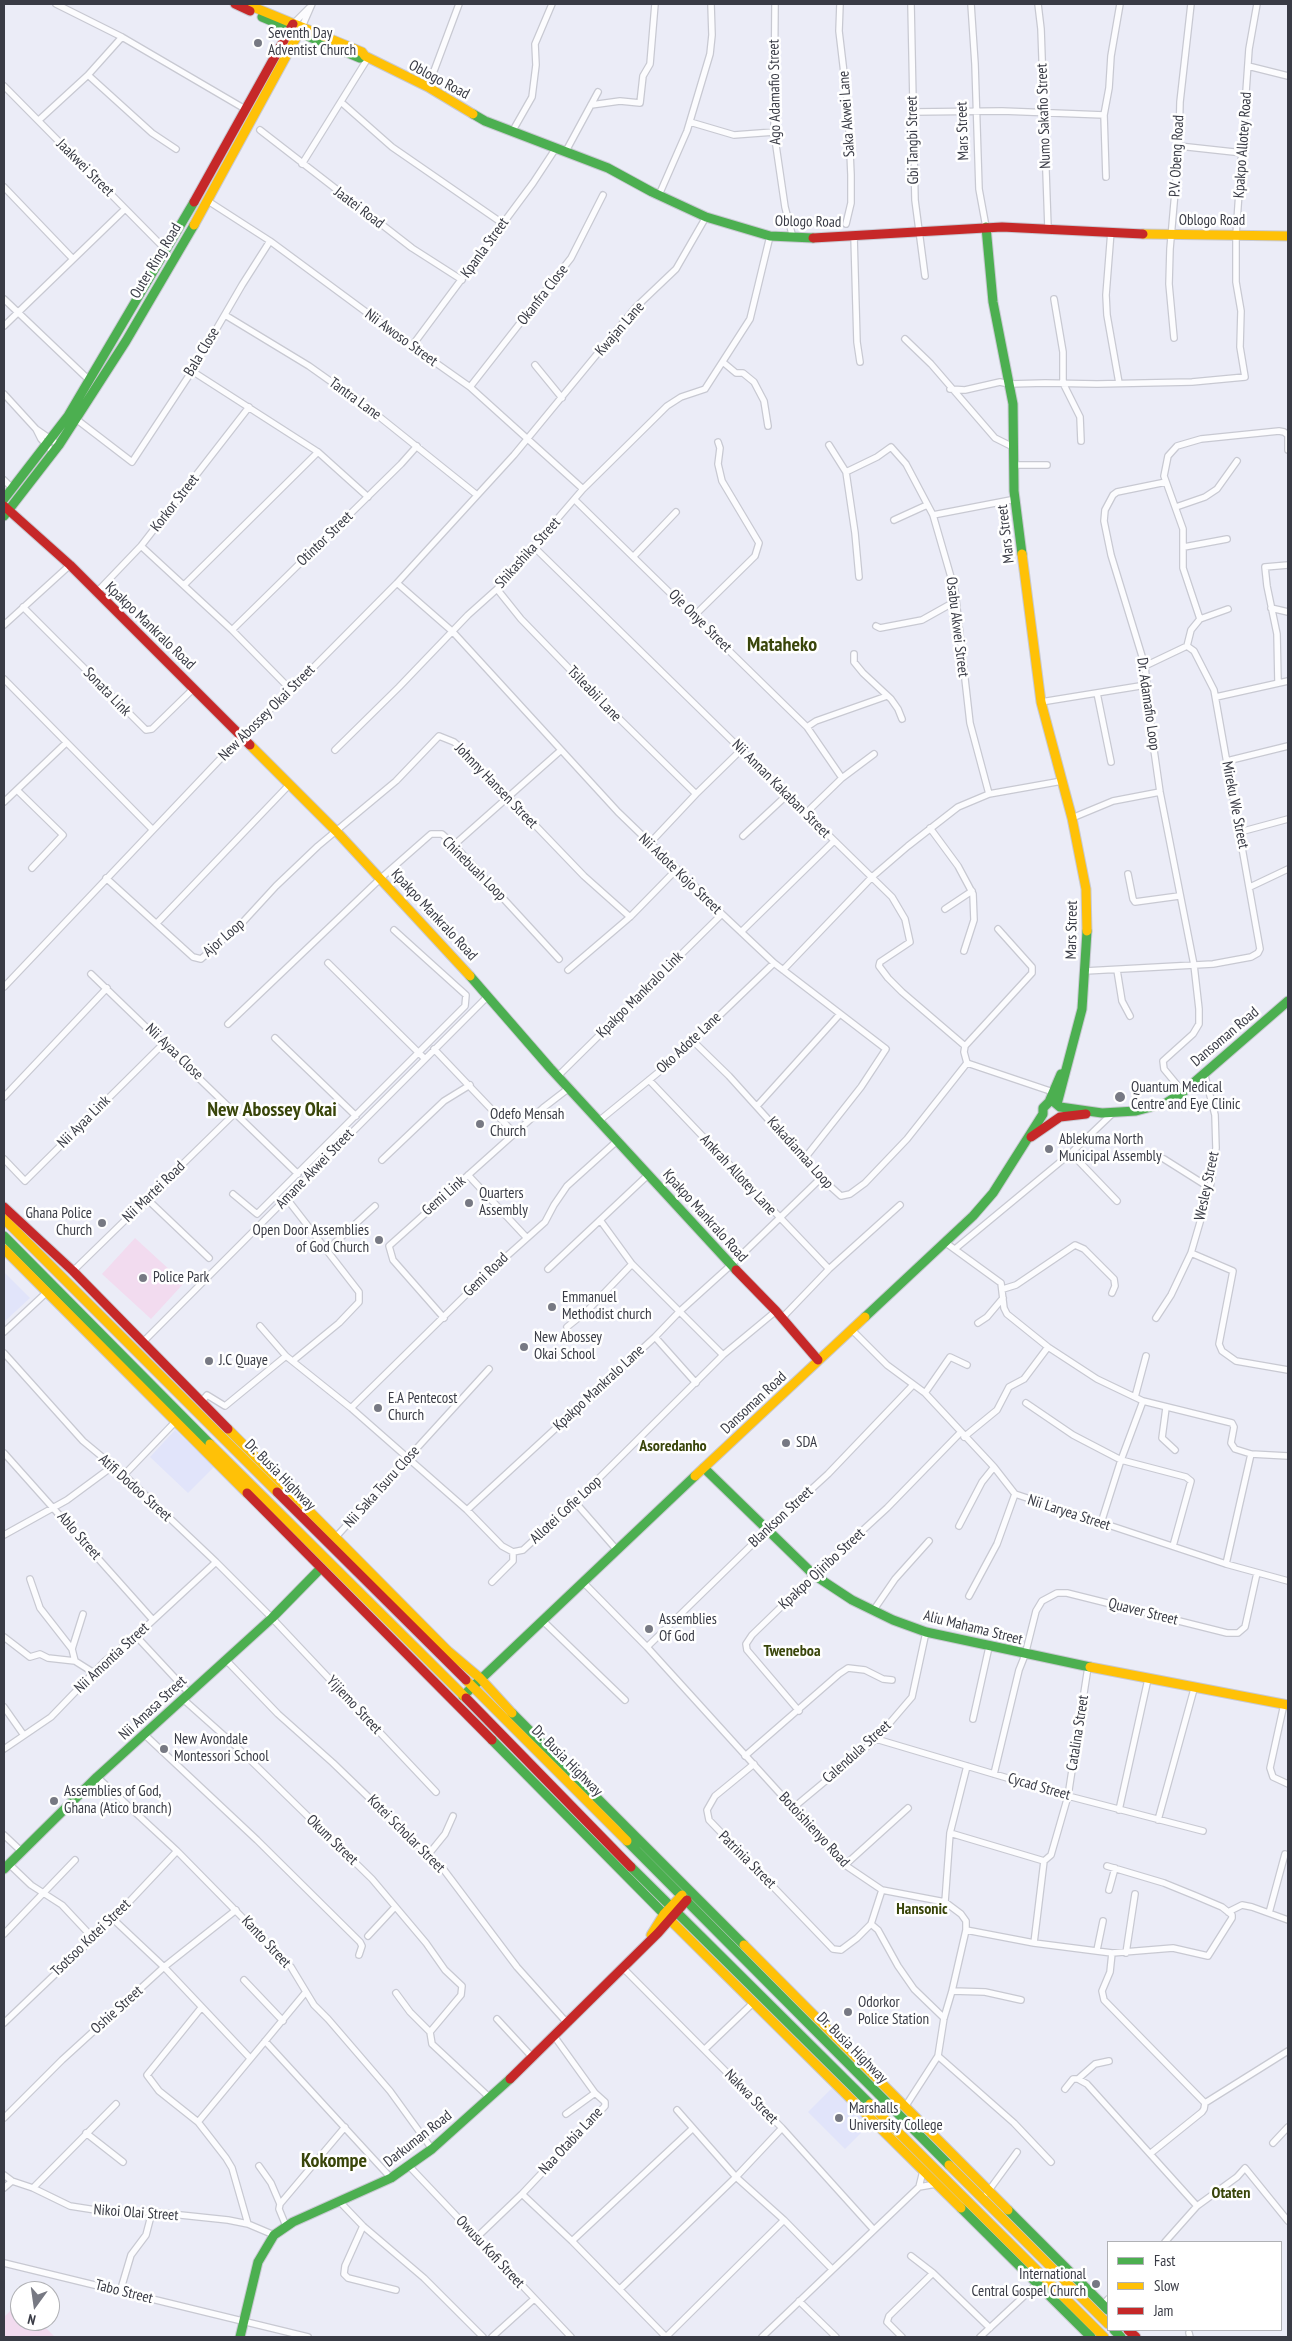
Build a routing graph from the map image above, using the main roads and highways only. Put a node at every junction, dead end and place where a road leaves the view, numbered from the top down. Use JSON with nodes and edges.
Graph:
{"nodes":[{"id":1,"x":235,"y":4,"type":"edge"},
{"id":2,"x":246,"y":4,"type":"edge"},
{"id":3,"x":296,"y":28,"type":"junction"},
{"id":4,"x":986,"y":227,"type":"junction"},
{"id":5,"x":1288,"y":236,"type":"edge"},
{"id":6,"x":52,"y":445,"type":"junction"},
{"id":7,"x":4,"y":499,"type":"edge"},
{"id":8,"x":5,"y":510,"type":"edge"},
{"id":9,"x":1288,"y":1002,"type":"edge"},
{"id":10,"x":1070,"y":1056,"type":"junction"},
{"id":11,"x":1056,"y":1104,"type":"junction"},
{"id":12,"x":1094,"y":1113,"type":"junction"},
{"id":13,"x":1043,"y":1114,"type":"junction"},
{"id":14,"x":1056,"y":1119,"type":"junction"},
{"id":15,"x":1028,"y":1139,"type":"junction"},
{"id":16,"x":4,"y":1207,"type":"edge"},
{"id":17,"x":4,"y":1219,"type":"edge"},
{"id":18,"x":4,"y":1236,"type":"edge"},
{"id":19,"x":4,"y":1249,"type":"edge"},
{"id":20,"x":818,"y":1360,"type":"junction"},
{"id":21,"x":704,"y":1468,"type":"junction"},
{"id":22,"x":309,"y":1517,"type":"junction"},
{"id":23,"x":321,"y":1568,"type":"junction"},
{"id":24,"x":408,"y":1610,"type":"junction"},
{"id":25,"x":401,"y":1616,"type":"junction"},
{"id":26,"x":480,"y":1678,"type":"junction"},
{"id":27,"x":472,"y":1686,"type":"junction"},
{"id":28,"x":463,"y":1696,"type":"junction"},
{"id":29,"x":1286,"y":1704,"type":"edge"},
{"id":30,"x":484,"y":1716,"type":"junction"},
{"id":31,"x":476,"y":1723,"type":"junction"},
{"id":32,"x":562,"y":1798,"type":"junction"},
{"id":33,"x":560,"y":1809,"type":"junction"},
{"id":34,"x":623,"y":1824,"type":"junction"},
{"id":35,"x":6,"y":1866,"type":"edge"},
{"id":36,"x":666,"y":1879,"type":"junction"},
{"id":37,"x":680,"y":1904,"type":"junction"},
{"id":38,"x":668,"y":1917,"type":"junction"},
{"id":39,"x":835,"y":2051,"type":"junction"},
{"id":40,"x":826,"y":2060,"type":"junction"},
{"id":41,"x":930,"y":2145,"type":"junction"},
{"id":42,"x":921,"y":2155,"type":"junction"},
{"id":43,"x":1081,"y":2281,"type":"junction"},
{"id":44,"x":1080,"y":2296,"type":"junction"},
{"id":45,"x":1106,"y":2305,"type":"edge"},
{"id":46,"x":1107,"y":2323,"type":"edge"},
{"id":47,"x":240,"y":2337,"type":"edge"},
{"id":48,"x":1091,"y":2337,"type":"edge"},
{"id":49,"x":1104,"y":2337,"type":"edge"}],
"edges":[{"from":1,"to":3,"type":"main road","name":"Oblogo Road"},
{"from":2,"to":3,"type":"main road","name":"Oblogo Road"},
{"from":3,"to":4,"type":"main road","name":"Oblogo Road"},
{"from":3,"to":6,"type":"main road","name":"Outer Ring Road"},
{"from":3,"to":6,"type":"main road","name":"Outer Ring Road"},
{"from":4,"to":5,"type":"main road","name":"Oblogo Road"},
{"from":4,"to":10,"type":"main road","name":"Mars Street"},
{"from":6,"to":7,"type":"main road","name":"Outer Ring Road"},
{"from":6,"to":8,"type":"main road","name":"Outer Ring Road"},
{"from":8,"to":20,"type":"main road","name":"Kpakpo Mankralo Road"},
{"from":9,"to":12,"type":"main road","name":"Dansoman Road"},
{"from":10,"to":11,"type":"main road","name":"Mars Street"},
{"from":10,"to":11,"type":"main road","name":"Mars Street"},
{"from":11,"to":12,"type":"main road","name":"Dansoman Road"},
{"from":11,"to":13,"type":"main road","name":"Dansoman Road"},
{"from":11,"to":14,"type":"main road"},
{"from":12,"to":14,"type":"main road","name":"Dansoman Road"},
{"from":13,"to":14,"type":"main road"},
{"from":13,"to":15,"type":"main road","name":"Dansoman Road"},
{"from":14,"to":15,"type":"main road","name":"Dansoman Road"},
{"from":15,"to":20,"type":"main road","name":"Dansoman Road"},
{"from":16,"to":22,"type":"main road","name":"Dr. Busia Highway"},
{"from":17,"to":22,"type":"main road","name":"Dr. Busia Highway"},
{"from":18,"to":28,"type":"main road","name":"Dr. Busia Highway"},
{"from":19,"to":23,"type":"main road"},
{"from":20,"to":21,"type":"main road","name":"Dansoman Road"},
{"from":21,"to":26,"type":"main road","name":"Dansoman Road"},
{"from":21,"to":29,"type":"main road","name":"Aliu Mahama Street"},
{"from":22,"to":24,"type":"main road","name":"Dr. Busia Highway"},
{"from":22,"to":25,"type":"main road","name":"Dr. Busia Highway"},
{"from":23,"to":31,"type":"main road"},
{"from":23,"to":35,"type":"main road","name":"Nii Amasa Street"},
{"from":24,"to":25,"type":"main road"},
{"from":24,"to":26,"type":"main road","name":"Dr. Busia Highway"},
{"from":25,"to":27,"type":"main road","name":"Dr. Busia Highway"},
{"from":26,"to":27,"type":"main road","name":"Dansoman Road"},
{"from":26,"to":34,"type":"main road","name":"Dr. Busia Highway"},
{"from":27,"to":28,"type":"main road","name":"Dansoman Road"},
{"from":27,"to":36,"type":"main road","name":"Dr. Busia Highway"},
{"from":28,"to":30,"type":"main road","name":"Dr. Busia Highway"},
{"from":30,"to":31,"type":"main road"},
{"from":30,"to":32,"type":"main road","name":"Dr. Busia Highway"},
{"from":31,"to":33,"type":"main road"},
{"from":32,"to":33,"type":"main road"},
{"from":32,"to":37,"type":"main road","name":"Dr. Busia Highway"},
{"from":33,"to":38,"type":"main road"},
{"from":34,"to":36,"type":"main road"},
{"from":34,"to":43,"type":"main road","name":"Dr. Busia Highway"},
{"from":36,"to":37,"type":"main road","name":"Dr. Busia Highway"},
{"from":37,"to":38,"type":"main road"},
{"from":37,"to":39,"type":"main road","name":"Dr. Busia Highway"},
{"from":37,"to":40,"type":"main road","name":"Dr. Busia Highway"},
{"from":38,"to":47,"type":"main road","name":"Darkuman Road"},
{"from":38,"to":48,"type":"main road"},
{"from":39,"to":40,"type":"main road"},
{"from":39,"to":41,"type":"main road","name":"Dr. Busia Highway"},
{"from":40,"to":42,"type":"main road","name":"Dr. Busia Highway"},
{"from":41,"to":42,"type":"main road"},
{"from":41,"to":44,"type":"main road","name":"Dr. Busia Highway"},
{"from":42,"to":49,"type":"main road","name":"Dr. Busia Highway"},
{"from":43,"to":44,"type":"main road"},
{"from":43,"to":45,"type":"main road","name":"Dr. Busia Highway"},
{"from":44,"to":46,"type":"main road","name":"Dr. Busia Highway"}]}
